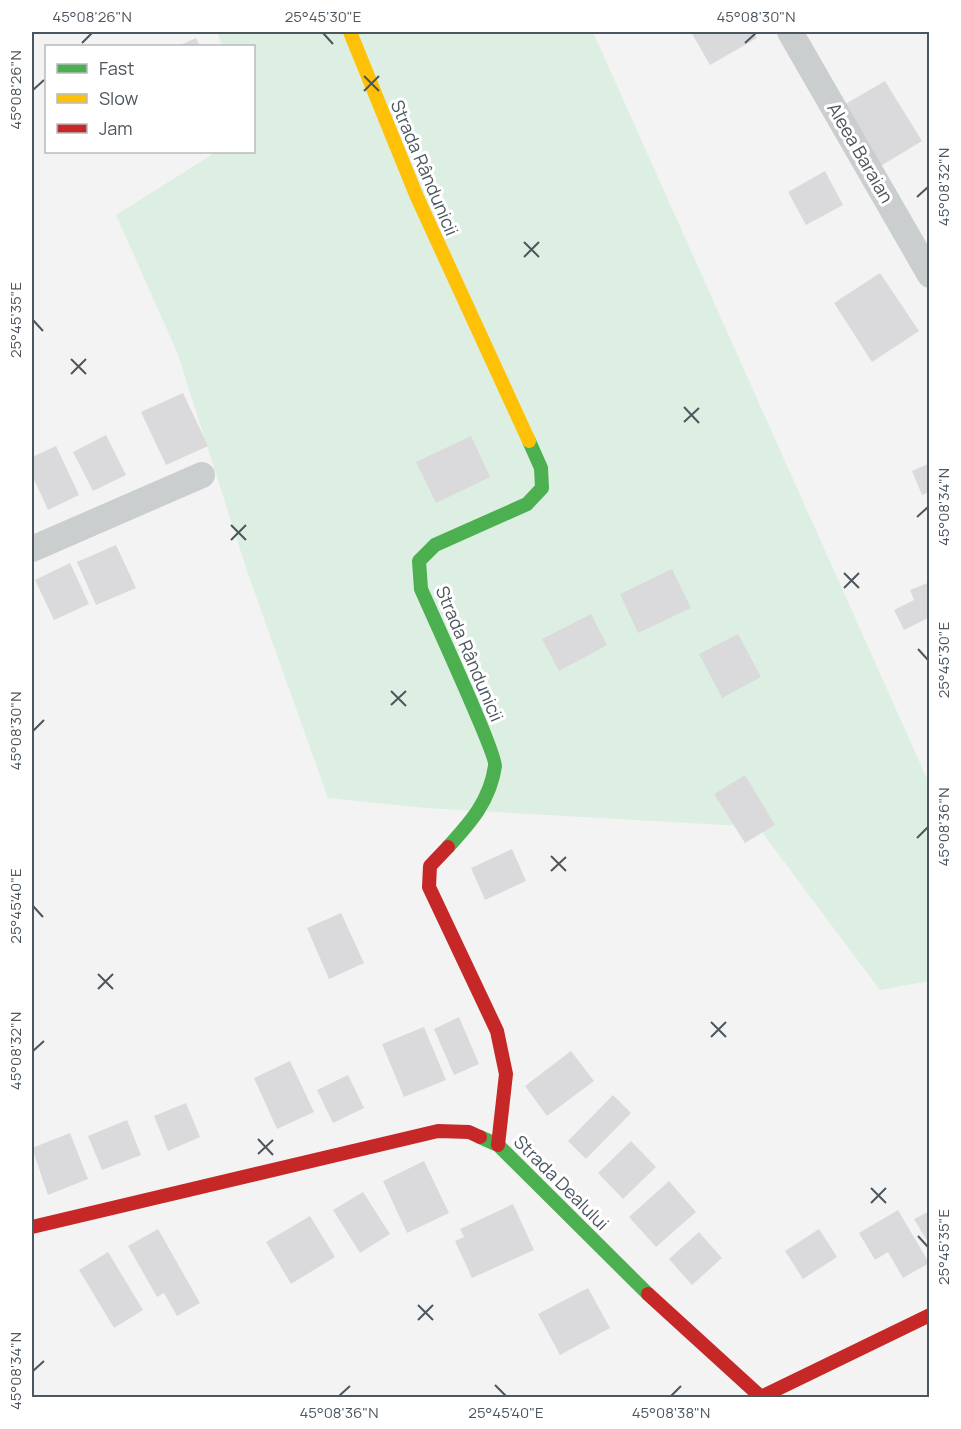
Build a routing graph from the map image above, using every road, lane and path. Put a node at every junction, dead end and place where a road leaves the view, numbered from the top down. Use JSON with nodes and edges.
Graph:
{"nodes":[{"id":1,"x":350,"y":32,"type":"edge"},
{"id":2,"x":790,"y":32,"type":"edge"},
{"id":3,"x":930,"y":275,"type":"edge"},
{"id":4,"x":202,"y":475,"type":"dead end"},
{"id":5,"x":32,"y":549,"type":"edge"},
{"id":6,"x":498,"y":1145,"type":"junction"},
{"id":7,"x":32,"y":1227,"type":"edge"},
{"id":8,"x":930,"y":1316,"type":"edge"},
{"id":9,"x":761,"y":1397,"type":"edge"}],
"edges":[{"from":1,"to":6,"type":"street","name":"Strada Rândunicii"},
{"from":2,"to":3,"type":"street","name":"Aleea Baraian"},
{"from":4,"to":5,"type":"street"},
{"from":6,"to":7,"type":"street","name":"Strada Dealului"},
{"from":6,"to":9,"type":"street","name":"Strada Dealului"},
{"from":8,"to":9,"type":"street","name":"Strada Dealului"}]}
